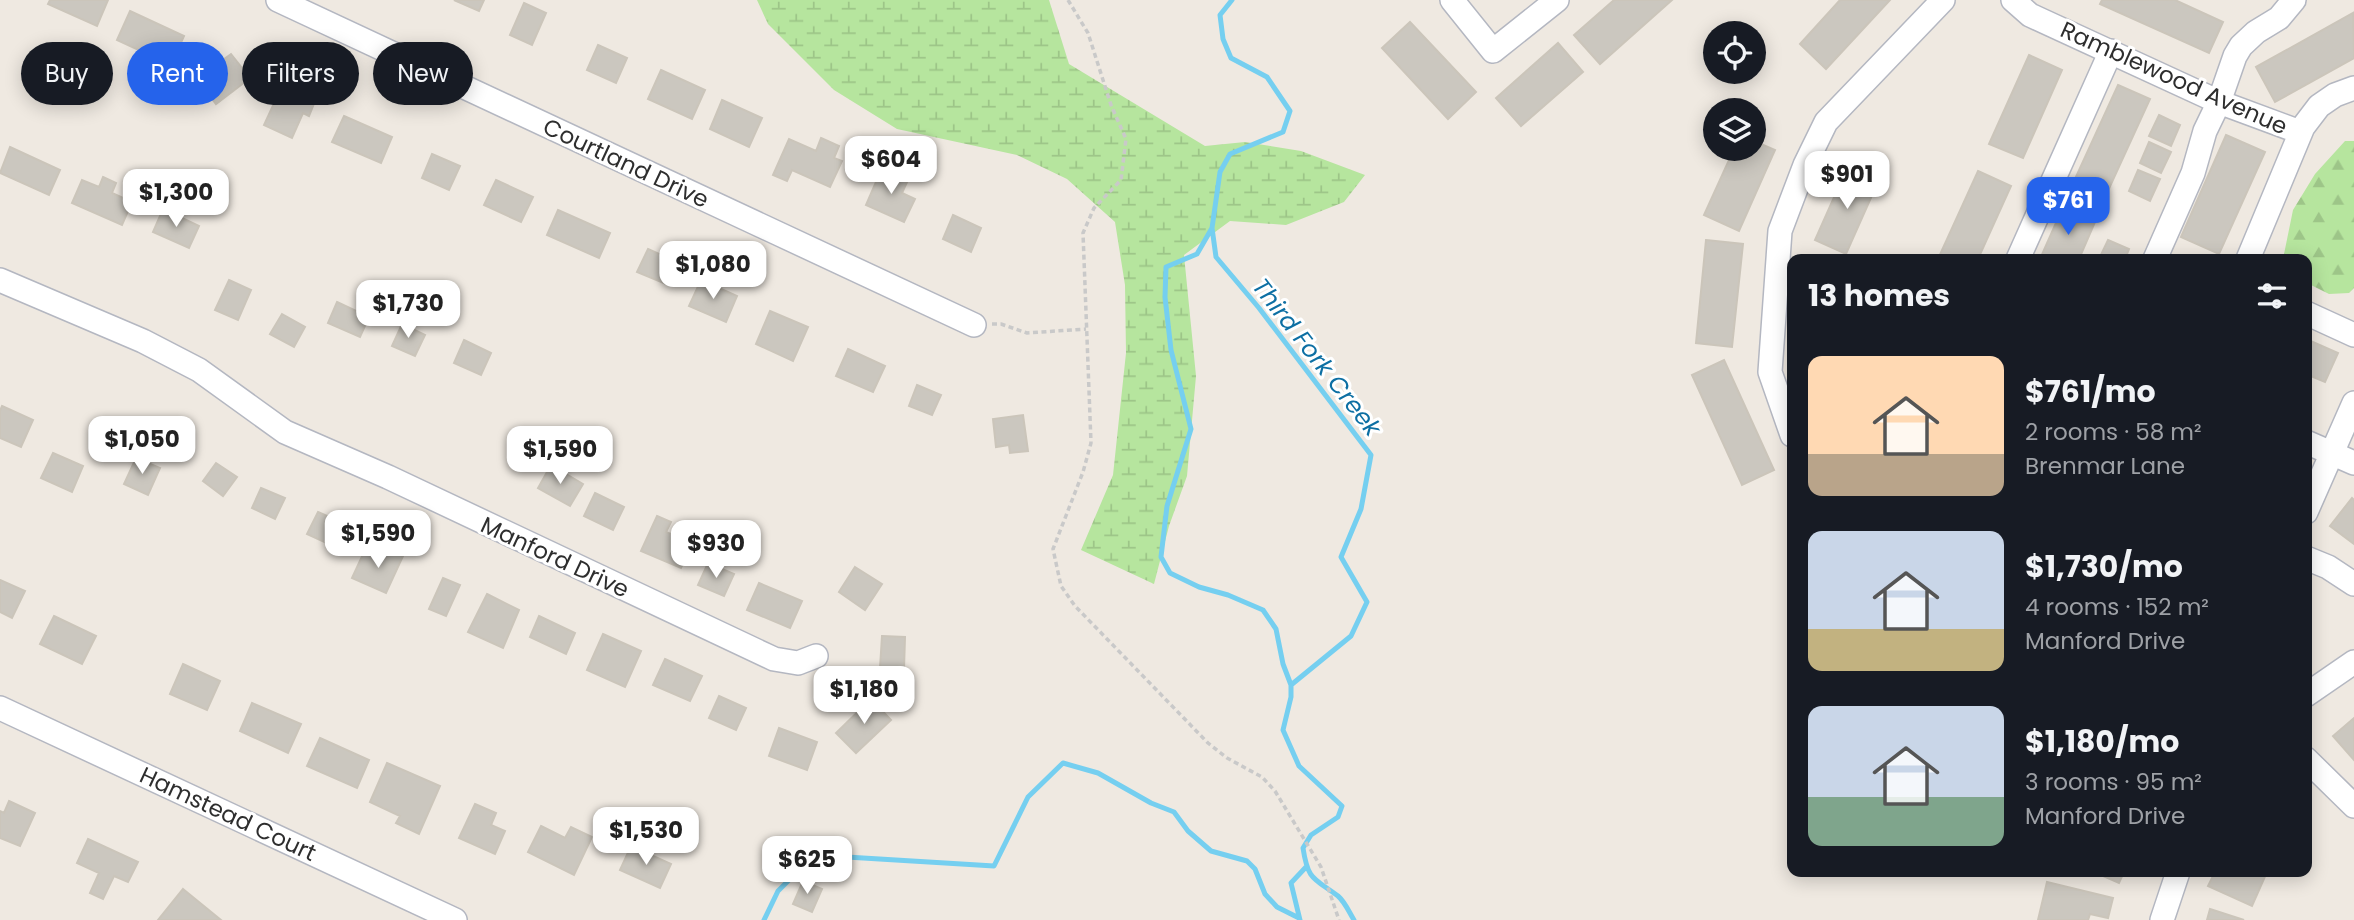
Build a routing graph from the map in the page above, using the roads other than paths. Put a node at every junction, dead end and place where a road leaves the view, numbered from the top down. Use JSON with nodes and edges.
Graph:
{"nodes":[{"id":1,"x":278,"y":0,"type":"edge"},
{"id":2,"x":1452,"y":0,"type":"edge"},
{"id":3,"x":1557,"y":0,"type":"edge"},
{"id":4,"x":1944,"y":0,"type":"edge"},
{"id":5,"x":2013,"y":0,"type":"edge"},
{"id":6,"x":2294,"y":0,"type":"edge"},
{"id":7,"x":2110,"y":51,"type":"junction"},
{"id":8,"x":2354,"y":88,"type":"edge"},
{"id":9,"x":2219,"y":102,"type":"junction"},
{"id":10,"x":2300,"y":132,"type":"junction"},
{"id":11,"x":2020,"y":254,"type":"edge"},
{"id":12,"x":2157,"y":254,"type":"edge"},
{"id":13,"x":2250,"y":254,"type":"edge"},
{"id":14,"x":0,"y":280,"type":"edge"},
{"id":15,"x":2312,"y":316,"type":"edge"},
{"id":16,"x":974,"y":325,"type":"road end"},
{"id":17,"x":2354,"y":335,"type":"edge"},
{"id":18,"x":2354,"y":402,"type":"edge"},
{"id":19,"x":1787,"y":421,"type":"edge"},
{"id":20,"x":2312,"y":444,"type":"edge"},
{"id":21,"x":2333,"y":453,"type":"junction"},
{"id":22,"x":2354,"y":463,"type":"edge"},
{"id":23,"x":2312,"y":499,"type":"edge"},
{"id":24,"x":2312,"y":560,"type":"edge"},
{"id":25,"x":2354,"y":584,"type":"edge"},
{"id":26,"x":816,"y":656,"type":"dead end"},
{"id":27,"x":2354,"y":662,"type":"edge"},
{"id":28,"x":2312,"y":691,"type":"edge"},
{"id":29,"x":0,"y":708,"type":"edge"},
{"id":30,"x":2312,"y":765,"type":"edge"},
{"id":31,"x":2354,"y":806,"type":"edge"},
{"id":32,"x":2176,"y":877,"type":"edge"},
{"id":33,"x":455,"y":920,"type":"edge"},
{"id":34,"x":2162,"y":920,"type":"edge"}],
"edges":[{"from":1,"to":16,"type":"street","name":"Courtland Drive"},
{"from":2,"to":3,"type":"street"},
{"from":4,"to":19,"type":"street"},
{"from":5,"to":7,"type":"street","name":"Ramblewood Avenue"},
{"from":6,"to":9,"type":"street"},
{"from":7,"to":9,"type":"street","name":"Ramblewood Avenue"},
{"from":7,"to":11,"type":"street"},
{"from":8,"to":10,"type":"street"},
{"from":9,"to":10,"type":"street","name":"Ramblewood Avenue"},
{"from":9,"to":12,"type":"street"},
{"from":10,"to":13,"type":"street"},
{"from":14,"to":26,"type":"street","name":"Manford Drive"},
{"from":15,"to":17,"type":"street"},
{"from":18,"to":21,"type":"street"},
{"from":20,"to":21,"type":"street"},
{"from":21,"to":22,"type":"street"},
{"from":21,"to":23,"type":"street"},
{"from":24,"to":25,"type":"street"},
{"from":27,"to":28,"type":"street"},
{"from":29,"to":33,"type":"street","name":"Hamstead Court"},
{"from":30,"to":31,"type":"street"},
{"from":32,"to":34,"type":"street"}]}
